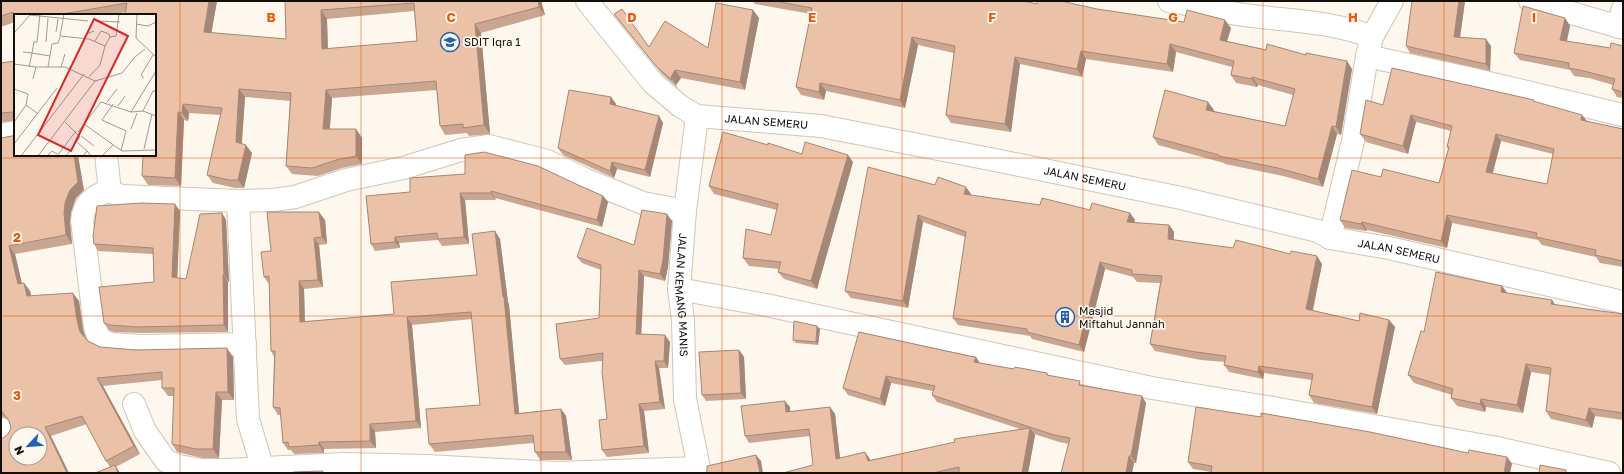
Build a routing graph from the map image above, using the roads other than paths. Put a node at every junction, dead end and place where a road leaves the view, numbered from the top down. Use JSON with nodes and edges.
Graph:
{"nodes":[{"id":1,"x":587,"y":1,"type":"edge"},
{"id":2,"x":1169,"y":1,"type":"edge"},
{"id":3,"x":1392,"y":1,"type":"edge"},
{"id":4,"x":1530,"y":1,"type":"edge"},
{"id":5,"x":1244,"y":8,"type":"edge"},
{"id":6,"x":1621,"y":21,"type":"edge"},
{"id":7,"x":1369,"y":47,"type":"junction"},
{"id":8,"x":1623,"y":115,"type":"edge"},
{"id":9,"x":697,"y":116,"type":"junction"},
{"id":10,"x":14,"y":132,"type":"edge"},
{"id":11,"x":1,"y":135,"type":"edge"},
{"id":12,"x":106,"y":156,"type":"edge"},
{"id":13,"x":110,"y":191,"type":"junction"},
{"id":14,"x":238,"y":201,"type":"junction"},
{"id":15,"x":685,"y":211,"type":"junction"},
{"id":16,"x":1330,"y":238,"type":"junction"},
{"id":17,"x":679,"y":289,"type":"junction"},
{"id":18,"x":1623,"y":302,"type":"edge"},
{"id":19,"x":245,"y":344,"type":"junction"},
{"id":20,"x":134,"y":404,"type":"dead end"},
{"id":21,"x":263,"y":470,"type":"edge"},
{"id":22,"x":700,"y":470,"type":"edge"},
{"id":23,"x":1609,"y":473,"type":"edge"}],
"edges":[{"from":1,"to":9,"type":"street","name":"JALAN SEMERU"},
{"from":2,"to":5,"type":"street"},
{"from":3,"to":7,"type":"street"},
{"from":4,"to":6,"type":"street"},
{"from":5,"to":7,"type":"street"},
{"from":7,"to":8,"type":"street"},
{"from":7,"to":16,"type":"street"},
{"from":9,"to":15,"type":"street","name":"JALAN KEMANG MANIS"},
{"from":9,"to":16,"type":"street","name":"JALAN SEMERU"},
{"from":10,"to":11,"type":"street"},
{"from":12,"to":13,"type":"street"},
{"from":13,"to":14,"type":"street"},
{"from":13,"to":19,"type":"street"},
{"from":14,"to":15,"type":"street"},
{"from":14,"to":19,"type":"street"},
{"from":15,"to":17,"type":"street","name":"JALAN KEMANG MANIS"},
{"from":16,"to":18,"type":"street","name":"JALAN SEMERU"},
{"from":17,"to":22,"type":"street","name":"JALAN KEMANG MANIS"},
{"from":17,"to":23,"type":"street"},
{"from":19,"to":21,"type":"street"},
{"from":20,"to":21,"type":"street"},
{"from":21,"to":22,"type":"street"}]}
